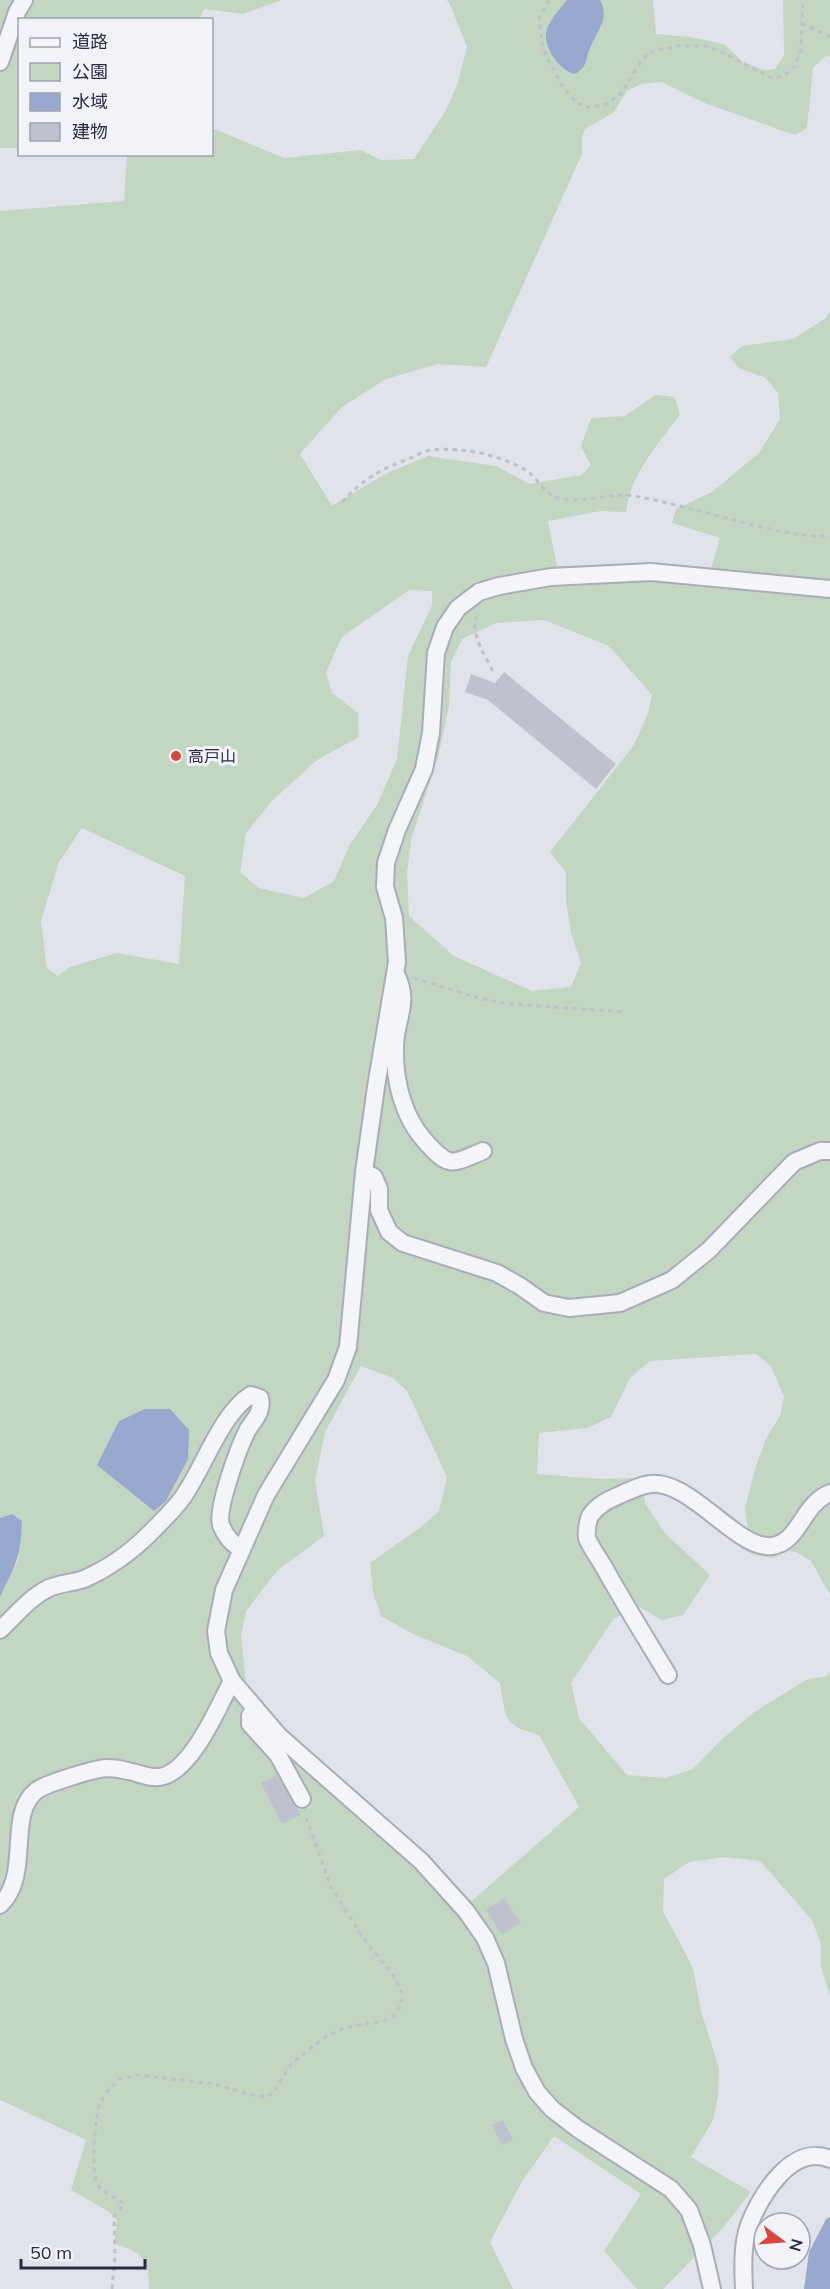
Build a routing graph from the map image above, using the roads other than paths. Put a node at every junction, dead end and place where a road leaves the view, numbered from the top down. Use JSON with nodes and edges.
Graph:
{"nodes":[{"id":1,"x":24,"y":0,"type":"edge"},
{"id":2,"x":0,"y":62,"type":"edge"},
{"id":3,"x":830,"y":589,"type":"edge"},
{"id":4,"x":395,"y":972,"type":"junction"},
{"id":5,"x":483,"y":1151,"type":"dead end"},
{"id":6,"x":830,"y":1151,"type":"edge"},
{"id":7,"x":364,"y":1172,"type":"junction"},
{"id":8,"x":830,"y":1493,"type":"edge"},
{"id":9,"x":241,"y":1549,"type":"junction"},
{"id":10,"x":0,"y":1630,"type":"edge"},
{"id":11,"x":668,"y":1675,"type":"dead end"},
{"id":12,"x":232,"y":1681,"type":"junction"},
{"id":13,"x":255,"y":1708,"type":"junction"},
{"id":14,"x":302,"y":1799,"type":"road end"},
{"id":15,"x":0,"y":1905,"type":"edge"},
{"id":16,"x":830,"y":2159,"type":"edge"},
{"id":17,"x":712,"y":2289,"type":"edge"},
{"id":18,"x":744,"y":2289,"type":"edge"}],
"edges":[{"from":1,"to":2,"type":"street"},
{"from":3,"to":4,"type":"street"},
{"from":4,"to":5,"type":"street"},
{"from":4,"to":7,"type":"street"},
{"from":6,"to":7,"type":"street"},
{"from":7,"to":9,"type":"street"},
{"from":8,"to":11,"type":"street"},
{"from":9,"to":10,"type":"street"},
{"from":9,"to":12,"type":"street"},
{"from":12,"to":13,"type":"street"},
{"from":12,"to":15,"type":"street"},
{"from":13,"to":14,"type":"street"},
{"from":13,"to":17,"type":"street"},
{"from":16,"to":18,"type":"street"}]}
